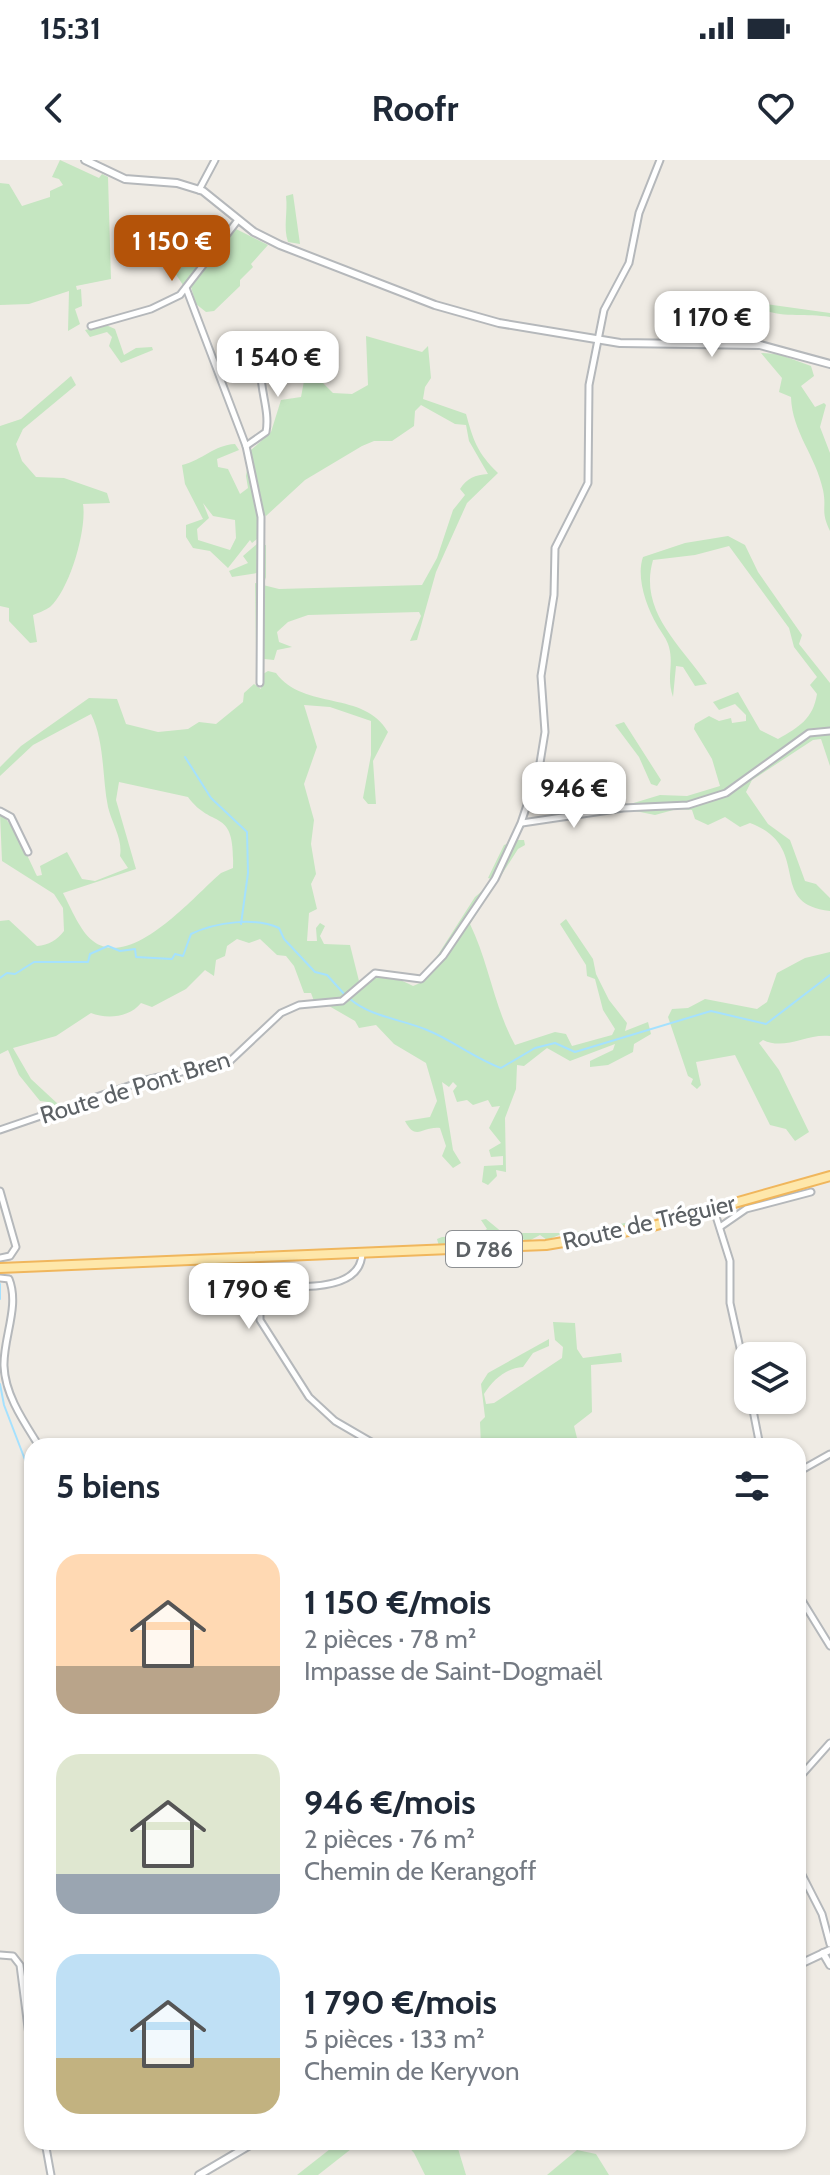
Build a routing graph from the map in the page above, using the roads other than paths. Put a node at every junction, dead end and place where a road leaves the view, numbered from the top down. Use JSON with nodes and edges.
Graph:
{"nodes":[{"id":1,"x":85,"y":160,"type":"edge"},
{"id":2,"x":215,"y":160,"type":"edge"},
{"id":3,"x":660,"y":160,"type":"edge"},
{"id":4,"x":199,"y":190,"type":"junction"},
{"id":5,"x":238,"y":220,"type":"junction"},
{"id":6,"x":186,"y":288,"type":"junction"},
{"id":7,"x":91,"y":326,"type":"dead end"},
{"id":8,"x":598,"y":341,"type":"junction"},
{"id":9,"x":239,"y":355,"type":"dead end"},
{"id":10,"x":830,"y":364,"type":"edge"},
{"id":11,"x":246,"y":446,"type":"junction"},
{"id":12,"x":260,"y":683,"type":"dead end"},
{"id":13,"x":830,"y":731,"type":"edge"},
{"id":14,"x":0,"y":811,"type":"edge"},
{"id":15,"x":521,"y":823,"type":"junction"},
{"id":16,"x":28,"y":852,"type":"dead end"},
{"id":17,"x":0,"y":1130,"type":"edge"},
{"id":18,"x":830,"y":1176,"type":"edge"},
{"id":19,"x":0,"y":1191,"type":"edge"},
{"id":20,"x":811,"y":1192,"type":"dead end"},
{"id":21,"x":714,"y":1210,"type":"junction"},
{"id":22,"x":720,"y":1227,"type":"junction"},
{"id":23,"x":362,"y":1253,"type":"junction"},
{"id":24,"x":0,"y":1258,"type":"edge"},
{"id":25,"x":0,"y":1268,"type":"edge"},
{"id":26,"x":204,"y":1275,"type":"dead end"},
{"id":27,"x":0,"y":1278,"type":"edge"},
{"id":28,"x":260,"y":1284,"type":"junction"},
{"id":29,"x":739,"y":1342,"type":"edge"},
{"id":30,"x":754,"y":1414,"type":"edge"},
{"id":31,"x":35,"y":1438,"type":"edge"},
{"id":32,"x":364,"y":1438,"type":"edge"},
{"id":33,"x":758,"y":1438,"type":"edge"},
{"id":34,"x":830,"y":1454,"type":"edge"},
{"id":35,"x":806,"y":1468,"type":"edge"},
{"id":36,"x":806,"y":1607,"type":"edge"},
{"id":37,"x":830,"y":1646,"type":"edge"},
{"id":38,"x":830,"y":1743,"type":"edge"},
{"id":39,"x":806,"y":1770,"type":"edge"},
{"id":40,"x":806,"y":1883,"type":"edge"},
{"id":41,"x":830,"y":1944,"type":"edge"},
{"id":42,"x":827,"y":1952,"type":"edge"},
{"id":43,"x":0,"y":1955,"type":"edge"},
{"id":44,"x":806,"y":1961,"type":"edge"},
{"id":45,"x":830,"y":1965,"type":"edge"},
{"id":46,"x":24,"y":1996,"type":"edge"},
{"id":47,"x":46,"y":2150,"type":"edge"},
{"id":48,"x":244,"y":2150,"type":"edge"},
{"id":49,"x":211,"y":2173,"type":"edge"},
{"id":50,"x":51,"y":2175,"type":"edge"},
{"id":51,"x":199,"y":2175,"type":"edge"}],
"edges":[{"from":1,"to":4,"type":"street"},
{"from":2,"to":4,"type":"street"},
{"from":3,"to":8,"type":"street","name":"Route de Pont Bren"},
{"from":4,"to":5,"type":"street"},
{"from":5,"to":6,"type":"street"},
{"from":5,"to":8,"type":"street"},
{"from":6,"to":7,"type":"street"},
{"from":6,"to":11,"type":"street"},
{"from":8,"to":10,"type":"street"},
{"from":8,"to":15,"type":"street","name":"Route de Pont Bren"},
{"from":9,"to":11,"type":"street"},
{"from":11,"to":12,"type":"street"},
{"from":13,"to":15,"type":"street"},
{"from":14,"to":16,"type":"street"},
{"from":15,"to":17,"type":"street","name":"Route de Pont Bren"},
{"from":18,"to":21,"type":"main road","name":"Route de Tréguier","number":"D 786"},
{"from":19,"to":24,"type":"street"},
{"from":20,"to":22,"type":"street"},
{"from":21,"to":22,"type":"street"},
{"from":21,"to":23,"type":"main road","name":"Route de Tréguier","number":"D 786"},
{"from":22,"to":29,"type":"street"},
{"from":23,"to":25,"type":"main road","name":"Route de Tréguier","number":"D 786"},
{"from":23,"to":28,"type":"street"},
{"from":26,"to":28,"type":"street"},
{"from":27,"to":31,"type":"street"},
{"from":28,"to":32,"type":"street"},
{"from":30,"to":33,"type":"street"},
{"from":34,"to":35,"type":"street"},
{"from":36,"to":37,"type":"street"},
{"from":38,"to":39,"type":"street"},
{"from":40,"to":41,"type":"street"},
{"from":42,"to":44,"type":"street"},
{"from":42,"to":45,"type":"street"},
{"from":43,"to":46,"type":"street"},
{"from":47,"to":50,"type":"street"},
{"from":48,"to":49,"type":"street"},
{"from":49,"to":51,"type":"street"}]}
